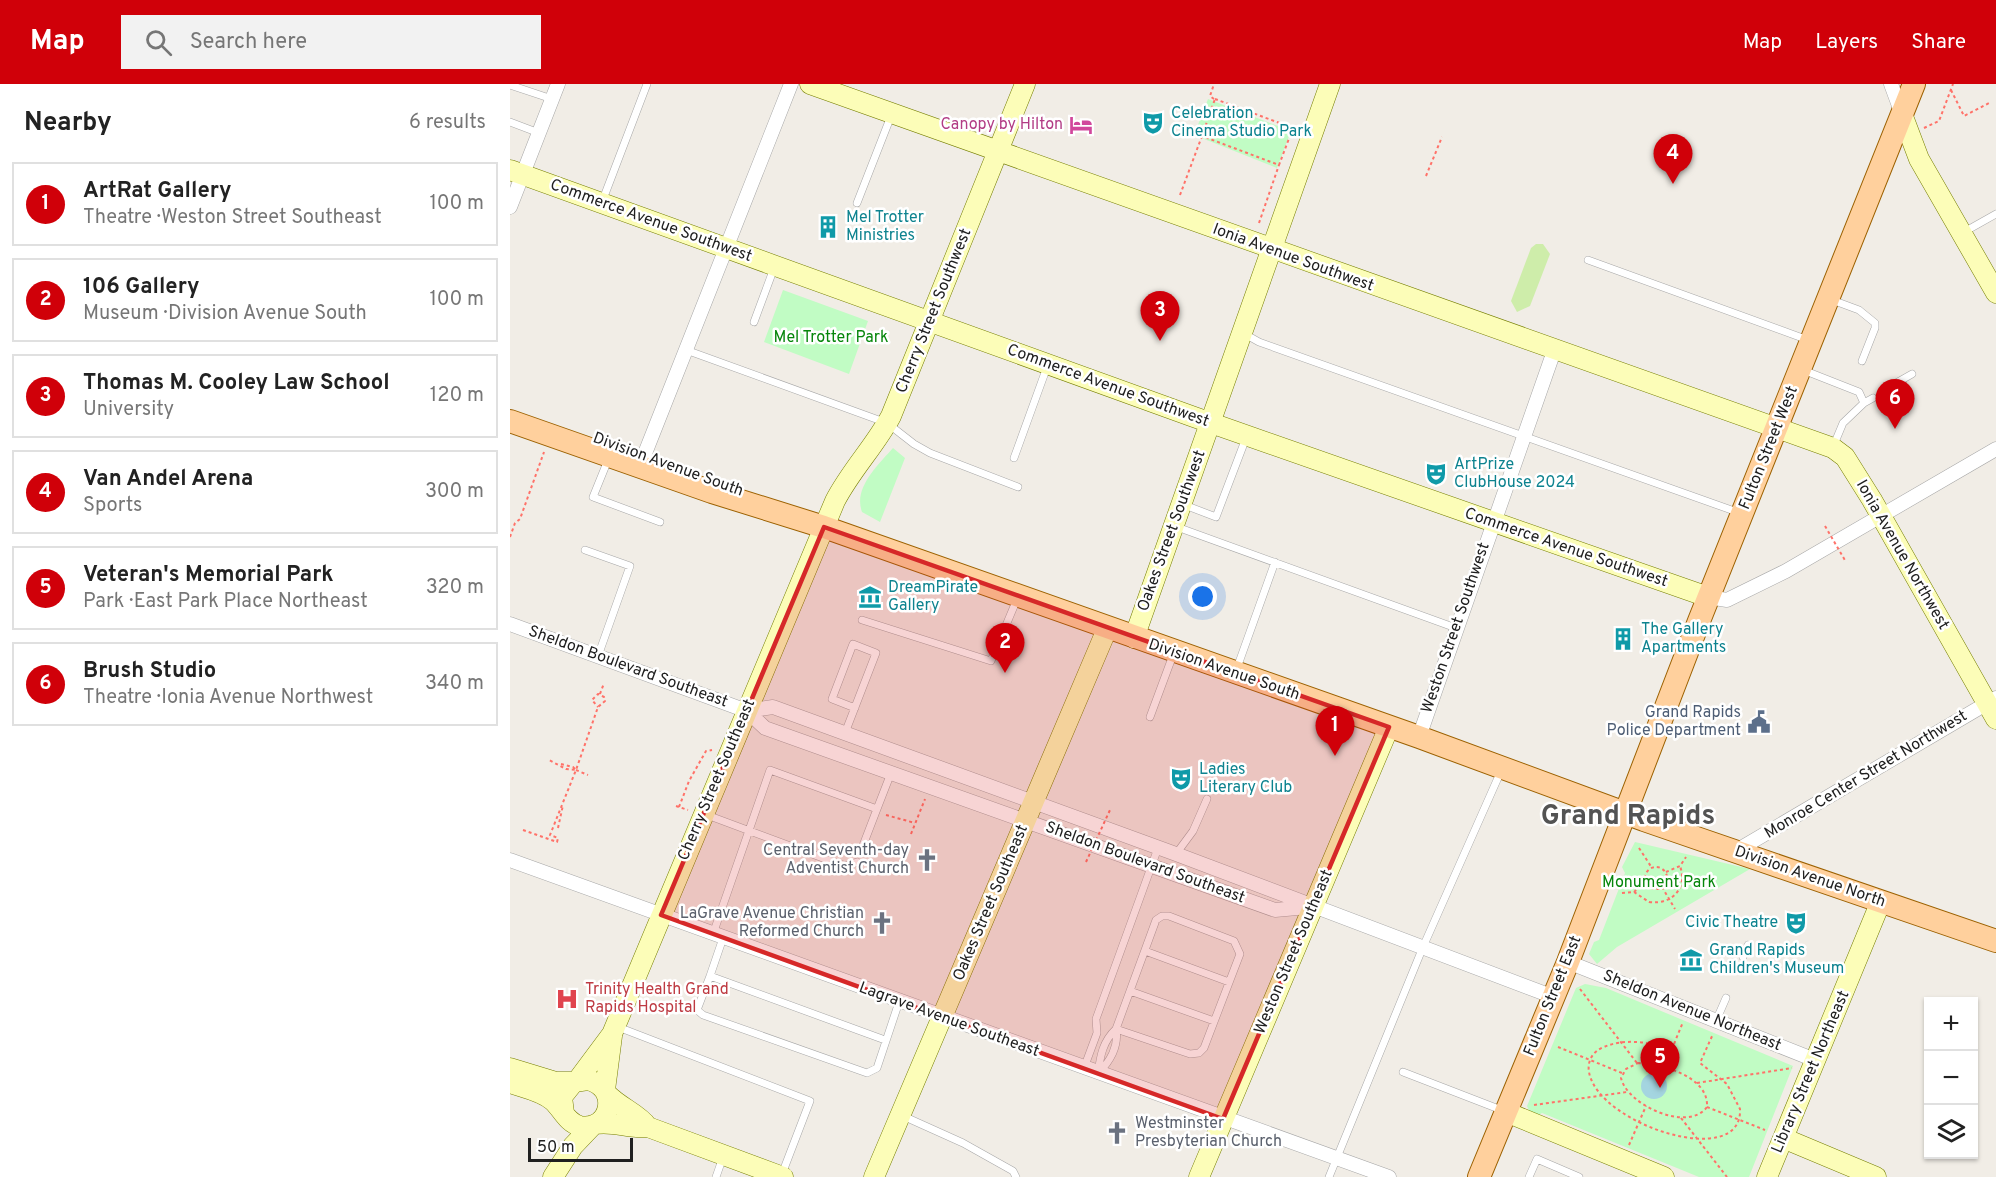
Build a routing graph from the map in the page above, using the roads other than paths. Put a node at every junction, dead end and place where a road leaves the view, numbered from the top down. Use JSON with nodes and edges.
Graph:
{"nodes":[{"id":1,"x":558,"y":84,"type":"edge"},
{"id":2,"x":647,"y":84,"type":"edge"},
{"id":3,"x":791,"y":84,"type":"edge"},
{"id":4,"x":810,"y":84,"type":"edge"},
{"id":5,"x":1025,"y":84,"type":"edge"},
{"id":6,"x":1330,"y":84,"type":"edge"},
{"id":7,"x":1891,"y":84,"type":"edge"},
{"id":8,"x":1914,"y":84,"type":"edge"},
{"id":9,"x":510,"y":85,"type":"edge"},
{"id":10,"x":552,"y":99,"type":"junction"},
{"id":11,"x":893,"y":113,"type":"junction"},
{"id":12,"x":1902,"y":114,"type":"junction"},
{"id":13,"x":510,"y":122,"type":"edge"},
{"id":14,"x":539,"y":133,"type":"junction"},
{"id":15,"x":999,"y":150,"type":"junction"},
{"id":16,"x":516,"y":172,"type":"edge"},
{"id":17,"x":602,"y":202,"type":"junction"},
{"id":18,"x":857,"y":204,"type":"dead end"},
{"id":19,"x":510,"y":207,"type":"edge"},
{"id":20,"x":1996,"y":214,"type":"edge"},
{"id":21,"x":1962,"y":234,"type":"junction"},
{"id":22,"x":726,"y":248,"type":"junction"},
{"id":23,"x":1273,"y":251,"type":"junction"},
{"id":24,"x":1588,"y":260,"type":"dead end"},
{"id":25,"x":775,"y":266,"type":"junction"},
{"id":26,"x":1996,"y":293,"type":"edge"},
{"id":27,"x":1829,"y":299,"type":"junction"},
{"id":28,"x":754,"y":322,"type":"dead end"},
{"id":29,"x":930,"y":322,"type":"junction"},
{"id":30,"x":1243,"y":333,"type":"junction"},
{"id":31,"x":1813,"y":341,"type":"junction"},
{"id":32,"x":686,"y":350,"type":"junction"},
{"id":33,"x":1554,"y":351,"type":"junction"},
{"id":34,"x":1862,"y":361,"type":"dead end"},
{"id":35,"x":1048,"y":364,"type":"junction"},
{"id":36,"x":1801,"y":369,"type":"junction"},
{"id":37,"x":1912,"y":374,"type":"dead end"},
{"id":38,"x":1889,"y":387,"type":"dead end"},
{"id":39,"x":1873,"y":398,"type":"dead end"},
{"id":40,"x":1864,"y":403,"type":"junction"},
{"id":41,"x":510,"y":408,"type":"edge"},
{"id":42,"x":510,"y":421,"type":"edge"},
{"id":43,"x":887,"y":423,"type":"junction"},
{"id":44,"x":1211,"y":423,"type":"junction"},
{"id":45,"x":1776,"y":429,"type":"junction"},
{"id":46,"x":1246,"y":435,"type":"junction"},
{"id":47,"x":1523,"y":437,"type":"junction"},
{"id":48,"x":1833,"y":448,"type":"junction"},
{"id":49,"x":1996,"y":448,"type":"edge"},
{"id":50,"x":610,"y":455,"type":"junction"},
{"id":51,"x":1014,"y":458,"type":"dead end"},
{"id":52,"x":642,"y":460,"type":"junction"},
{"id":53,"x":1018,"y":487,"type":"dead end"},
{"id":54,"x":1182,"y":504,"type":"junction"},
{"id":55,"x":1742,"y":514,"type":"junction"},
{"id":56,"x":1881,"y":515,"type":"junction"},
{"id":57,"x":660,"y":522,"type":"dead end"},
{"id":58,"x":1492,"y":523,"type":"junction"},
{"id":59,"x":1174,"y":526,"type":"junction"},
{"id":60,"x":824,"y":527,"type":"junction"},
{"id":61,"x":585,"y":550,"type":"dead end"},
{"id":62,"x":1275,"y":562,"type":"junction"},
{"id":63,"x":1018,"y":597,"type":"junction"},
{"id":64,"x":1708,"y":597,"type":"junction"},
{"id":65,"x":862,"y":620,"type":"dead end"},
{"id":66,"x":510,"y":624,"type":"edge"},
{"id":67,"x":1456,"y":628,"type":"junction"},
{"id":68,"x":1107,"y":629,"type":"junction"},
{"id":69,"x":1134,"y":638,"type":"junction"},
{"id":70,"x":1174,"y":652,"type":"junction"},
{"id":71,"x":598,"y":656,"type":"junction"},
{"id":72,"x":1235,"y":674,"type":"junction"},
{"id":73,"x":1993,"y":707,"type":"edge"},
{"id":74,"x":855,"y":708,"type":"junction"},
{"id":75,"x":747,"y":711,"type":"junction"},
{"id":76,"x":1150,"y":717,"type":"dead end"},
{"id":77,"x":1389,"y":727,"type":"junction"},
{"id":78,"x":845,"y":733,"type":"junction"},
{"id":79,"x":1419,"y":737,"type":"junction"},
{"id":80,"x":1502,"y":768,"type":"junction"},
{"id":81,"x":891,"y":773,"type":"junction"},
{"id":82,"x":1208,"y":799,"type":"dead end"},
{"id":83,"x":1034,"y":801,"type":"junction"},
{"id":84,"x":876,"y":810,"type":"junction"},
{"id":85,"x":697,"y":812,"type":"junction"},
{"id":86,"x":1624,"y":813,"type":"junction"},
{"id":87,"x":1026,"y":821,"type":"junction"},
{"id":88,"x":747,"y":830,"type":"junction"},
{"id":89,"x":862,"y":848,"type":"dead end"},
{"id":90,"x":1158,"y":848,"type":"junction"},
{"id":91,"x":1736,"y":851,"type":"junction"},
{"id":92,"x":1176,"y":854,"type":"junction"},
{"id":93,"x":510,"y":860,"type":"edge"},
{"id":94,"x":857,"y":862,"type":"dead end"},
{"id":95,"x":1152,"y":866,"type":"junction"},
{"id":96,"x":1881,"y":901,"type":"junction"},
{"id":97,"x":1313,"y":906,"type":"junction"},
{"id":98,"x":661,"y":915,"type":"junction"},
{"id":99,"x":718,"y":936,"type":"junction"},
{"id":100,"x":1996,"y":941,"type":"edge"},
{"id":101,"x":1748,"y":945,"type":"dead end"},
{"id":102,"x":1423,"y":947,"type":"junction"},
{"id":103,"x":1144,"y":951,"type":"junction"},
{"id":104,"x":1743,"y":957,"type":"dead end"},
{"id":105,"x":1568,"y":962,"type":"junction"},
{"id":106,"x":710,"y":976,"type":"junction"},
{"id":107,"x":1229,"y":982,"type":"junction"},
{"id":108,"x":1130,"y":991,"type":"junction"},
{"id":109,"x":1554,"y":997,"type":"junction"},
{"id":110,"x":1726,"y":998,"type":"dead end"},
{"id":111,"x":899,"y":1002,"type":"junction"},
{"id":112,"x":941,"y":1017,"type":"junction"},
{"id":113,"x":1214,"y":1021,"type":"junction"},
{"id":114,"x":1714,"y":1027,"type":"junction"},
{"id":115,"x":1116,"y":1029,"type":"junction"},
{"id":116,"x":614,"y":1030,"type":"junction"},
{"id":117,"x":885,"y":1040,"type":"junction"},
{"id":118,"x":1815,"y":1060,"type":"junction"},
{"id":119,"x":510,"y":1068,"type":"edge"},
{"id":120,"x":1084,"y":1068,"type":"junction"},
{"id":121,"x":1403,"y":1072,"type":"dead end"},
{"id":122,"x":1098,"y":1074,"type":"junction"},
{"id":123,"x":576,"y":1082,"type":"junction"},
{"id":124,"x":510,"y":1083,"type":"edge"},
{"id":125,"x":606,"y":1091,"type":"junction"},
{"id":126,"x":1506,"y":1112,"type":"junction"},
{"id":127,"x":565,"y":1114,"type":"junction"},
{"id":128,"x":900,"y":1115,"type":"junction"},
{"id":129,"x":1223,"y":1119,"type":"junction"},
{"id":130,"x":594,"y":1124,"type":"junction"},
{"id":131,"x":648,"y":1127,"type":"junction"},
{"id":132,"x":1783,"y":1138,"type":"junction"},
{"id":133,"x":724,"y":1155,"type":"junction"},
{"id":134,"x":1336,"y":1160,"type":"junction"},
{"id":135,"x":555,"y":1173,"type":"edge"},
{"id":136,"x":716,"y":1177,"type":"edge"},
{"id":137,"x":782,"y":1177,"type":"edge"},
{"id":138,"x":874,"y":1177,"type":"edge"},
{"id":139,"x":1016,"y":1177,"type":"edge"},
{"id":140,"x":1199,"y":1177,"type":"edge"},
{"id":141,"x":1329,"y":1177,"type":"edge"},
{"id":142,"x":1389,"y":1177,"type":"edge"},
{"id":143,"x":1479,"y":1177,"type":"edge"},
{"id":144,"x":1529,"y":1177,"type":"edge"},
{"id":145,"x":1579,"y":1177,"type":"edge"},
{"id":146,"x":1664,"y":1177,"type":"edge"},
{"id":147,"x":1767,"y":1177,"type":"edge"},
{"id":148,"x":1876,"y":1177,"type":"edge"}],
"edges":[{"from":1,"to":10,"type":"street"},
{"from":2,"to":17,"type":"lane"},
{"from":3,"to":22,"type":"street"},
{"from":4,"to":11,"type":"street","name":"Ionia Avenue Southwest"},
{"from":5,"to":15,"type":"street","name":"Cherry Street Southwest"},
{"from":6,"to":23,"type":"street","name":"Oakes Street Southwest"},
{"from":7,"to":12,"type":"street"},
{"from":8,"to":12,"type":"main road","name":"Fulton Street West"},
{"from":9,"to":10,"type":"lane"},
{"from":10,"to":14,"type":"street"},
{"from":11,"to":15,"type":"street","name":"Ionia Avenue Southwest"},
{"from":11,"to":18,"type":"lane"},
{"from":12,"to":21,"type":"street"},
{"from":12,"to":27,"type":"main road","name":"Fulton Street West"},
{"from":13,"to":14,"type":"lane"},
{"from":14,"to":16,"type":"street"},
{"from":15,"to":23,"type":"street","name":"Ionia Avenue Southwest"},
{"from":15,"to":29,"type":"street","name":"Cherry Street Southwest"},
{"from":16,"to":17,"type":"street","name":"Commerce Avenue Southwest"},
{"from":16,"to":19,"type":"street"},
{"from":17,"to":22,"type":"street","name":"Commerce Avenue Southwest"},
{"from":20,"to":21,"type":"lane"},
{"from":21,"to":26,"type":"street"},
{"from":22,"to":25,"type":"street","name":"Commerce Avenue Southwest"},
{"from":22,"to":32,"type":"street"},
{"from":23,"to":30,"type":"street","name":"Oakes Street Southwest"},
{"from":23,"to":33,"type":"street","name":"Ionia Avenue Southwest"},
{"from":24,"to":31,"type":"lane"},
{"from":25,"to":28,"type":"lane"},
{"from":25,"to":29,"type":"street","name":"Commerce Avenue Southwest"},
{"from":27,"to":31,"type":"main road","name":"Fulton Street West"},
{"from":27,"to":34,"type":"lane"},
{"from":29,"to":35,"type":"street","name":"Commerce Avenue Southwest"},
{"from":29,"to":43,"type":"street","name":"Cherry Street Southwest"},
{"from":30,"to":44,"type":"street","name":"Oakes Street Southwest"},
{"from":30,"to":47,"type":"lane"},
{"from":31,"to":36,"type":"main road","name":"Fulton Street West"},
{"from":32,"to":43,"type":"lane"},
{"from":32,"to":52,"type":"street"},
{"from":33,"to":45,"type":"street","name":"Ionia Avenue Southwest"},
{"from":33,"to":47,"type":"street","name":"Weston Street Southwest"},
{"from":35,"to":44,"type":"street","name":"Commerce Avenue Southwest"},
{"from":35,"to":51,"type":"lane"},
{"from":36,"to":40,"type":"lane"},
{"from":36,"to":45,"type":"main road","name":"Fulton Street West"},
{"from":37,"to":38,"type":"lane"},
{"from":39,"to":40,"type":"lane"},
{"from":40,"to":48,"type":"lane"},
{"from":41,"to":52,"type":"main road","name":"Division Avenue South"},
{"from":42,"to":50,"type":"main road","name":"Division Avenue South"},
{"from":43,"to":53,"type":"lane"},
{"from":43,"to":60,"type":"street","name":"Cherry Street Southwest"},
{"from":44,"to":46,"type":"street","name":"Commerce Avenue Southwest"},
{"from":44,"to":54,"type":"street","name":"Oakes Street Southwest"},
{"from":45,"to":48,"type":"street","name":"Ionia Avenue Northwest"},
{"from":45,"to":55,"type":"main road","name":"Fulton Street West"},
{"from":46,"to":54,"type":"lane"},
{"from":46,"to":58,"type":"street","name":"Commerce Avenue Southwest"},
{"from":47,"to":55,"type":"lane"},
{"from":47,"to":58,"type":"street","name":"Weston Street Southwest"},
{"from":48,"to":56,"type":"street","name":"Ionia Avenue Northwest"},
{"from":49,"to":56,"type":"street"},
{"from":50,"to":52,"type":"main road","name":"Division Avenue South"},
{"from":50,"to":57,"type":"lane"},
{"from":52,"to":60,"type":"main road","name":"Division Avenue South"},
{"from":54,"to":59,"type":"street","name":"Oakes Street Southwest"},
{"from":55,"to":64,"type":"main road","name":"Fulton Street West"},
{"from":56,"to":64,"type":"street"},
{"from":56,"to":73,"type":"street","name":"Ionia Avenue Northwest"},
{"from":58,"to":64,"type":"street","name":"Commerce Avenue Southwest"},
{"from":58,"to":67,"type":"street","name":"Weston Street Southwest"},
{"from":59,"to":62,"type":"lane"},
{"from":59,"to":69,"type":"street","name":"Oakes Street Southwest"},
{"from":60,"to":63,"type":"main road","name":"Division Avenue South"},
{"from":60,"to":75,"type":"street","name":"Cherry Street Southeast"},
{"from":61,"to":71,"type":"lane"},
{"from":62,"to":67,"type":"lane"},
{"from":62,"to":72,"type":"lane"},
{"from":63,"to":65,"type":"lane"},
{"from":63,"to":68,"type":"main road","name":"Division Avenue South"},
{"from":64,"to":86,"type":"main road","name":"Fulton Street West"},
{"from":66,"to":71,"type":"street","name":"Sheldon Boulevard Southeast"},
{"from":67,"to":79,"type":"street","name":"Weston Street Southwest"},
{"from":68,"to":69,"type":"main road","name":"Division Avenue South"},
{"from":68,"to":83,"type":"street","name":"Oakes Street Southeast"},
{"from":69,"to":70,"type":"main road","name":"Division Avenue South"},
{"from":70,"to":72,"type":"main road","name":"Division Avenue South"},
{"from":70,"to":76,"type":"lane"},
{"from":71,"to":75,"type":"street","name":"Sheldon Boulevard Southeast"},
{"from":72,"to":77,"type":"main road","name":"Division Avenue South"},
{"from":73,"to":91,"type":"street","name":"Monroe Center Street Northwest"},
{"from":74,"to":74,"type":"lane"},
{"from":74,"to":78,"type":"lane"},
{"from":75,"to":78,"type":"street","name":"Sheldon Boulevard Southeast"},
{"from":75,"to":81,"type":"street","name":"Sheldon Boulevard Southeast"},
{"from":75,"to":85,"type":"street","name":"Cherry Street Southeast"},
{"from":77,"to":79,"type":"main road","name":"Division Avenue South"},
{"from":77,"to":97,"type":"street","name":"Weston Street Southeast"},
{"from":78,"to":83,"type":"street","name":"Sheldon Boulevard Southeast"},
{"from":79,"to":80,"type":"main road","name":"Division Avenue South"},
{"from":80,"to":86,"type":"main road","name":"Division Avenue South"},
{"from":80,"to":102,"type":"lane"},
{"from":81,"to":84,"type":"lane"},
{"from":81,"to":87,"type":"street","name":"Sheldon Boulevard Southeast"},
{"from":82,"to":92,"type":"lane"},
{"from":83,"to":87,"type":"street","name":"Oakes Street Southeast"},
{"from":83,"to":90,"type":"street","name":"Sheldon Boulevard Southeast"},
{"from":84,"to":88,"type":"lane"},
{"from":84,"to":89,"type":"lane"},
{"from":85,"to":88,"type":"lane"},
{"from":85,"to":98,"type":"street","name":"Cherry Street Southeast"},
{"from":86,"to":91,"type":"main road","name":"Division Avenue North"},
{"from":86,"to":105,"type":"main road","name":"Fulton Street East"},
{"from":87,"to":95,"type":"street","name":"Sheldon Boulevard Southeast"},
{"from":87,"to":112,"type":"street","name":"Oakes Street Southeast"},
{"from":88,"to":94,"type":"lane"},
{"from":88,"to":99,"type":"lane"},
{"from":90,"to":92,"type":"street","name":"Sheldon Boulevard Southeast"},
{"from":90,"to":95,"type":"lane"},
{"from":91,"to":96,"type":"main road","name":"Division Avenue North"},
{"from":92,"to":97,"type":"street","name":"Sheldon Boulevard Southeast"},
{"from":93,"to":98,"type":"street","name":"Lagrave Avenue Southeast"},
{"from":95,"to":97,"type":"street","name":"Sheldon Boulevard Southeast"},
{"from":95,"to":120,"type":"lane"},
{"from":96,"to":100,"type":"main road","name":"Division Avenue North"},
{"from":96,"to":118,"type":"street","name":"Library Street Northeast"},
{"from":97,"to":102,"type":"street","name":"Sheldon Boulevard Southeast"},
{"from":97,"to":129,"type":"street","name":"Weston Street Southeast"},
{"from":98,"to":99,"type":"street","name":"Lagrave Avenue Southeast"},
{"from":98,"to":116,"type":"street","name":"Cherry Street Southeast"},
{"from":99,"to":106,"type":"lane"},
{"from":99,"to":111,"type":"street","name":"Lagrave Avenue Southeast"},
{"from":101,"to":104,"type":"lane"},
{"from":102,"to":109,"type":"street","name":"Sheldon Boulevard Southeast"},
{"from":102,"to":134,"type":"lane"},
{"from":103,"to":107,"type":"lane"},
{"from":103,"to":107,"type":"lane"},
{"from":103,"to":108,"type":"lane"},
{"from":105,"to":109,"type":"main road","name":"Fulton Street East"},
{"from":105,"to":114,"type":"street","name":"Sheldon Avenue Northeast"},
{"from":106,"to":117,"type":"lane"},
{"from":106,"to":117,"type":"lane"},
{"from":107,"to":113,"type":"lane"},
{"from":108,"to":113,"type":"lane"},
{"from":108,"to":115,"type":"lane"},
{"from":109,"to":126,"type":"main road","name":"Fulton Street East"},
{"from":110,"to":114,"type":"lane"},
{"from":111,"to":112,"type":"street","name":"Lagrave Avenue Southeast"},
{"from":111,"to":117,"type":"lane"},
{"from":112,"to":120,"type":"street","name":"Lagrave Avenue Southeast"},
{"from":112,"to":128,"type":"street","name":"Oakes Street Southeast"},
{"from":113,"to":115,"type":"lane"},
{"from":114,"to":118,"type":"street","name":"Sheldon Avenue Northeast"},
{"from":115,"to":122,"type":"lane"},
{"from":116,"to":123,"type":"street","name":"Cherry Street Southeast"},
{"from":116,"to":125,"type":"street","name":"Cherry Street Southeast"},
{"from":116,"to":137,"type":"lane"},
{"from":118,"to":132,"type":"street","name":"Library Street Northeast"},
{"from":119,"to":123,"type":"street"},
{"from":120,"to":122,"type":"street","name":"Lagrave Avenue Southeast"},
{"from":121,"to":126,"type":"lane"},
{"from":122,"to":129,"type":"street","name":"Lagrave Avenue Southeast"},
{"from":123,"to":125,"type":"street"},
{"from":123,"to":127,"type":"street"},
{"from":124,"to":127,"type":"street"},
{"from":125,"to":130,"type":"street"},
{"from":125,"to":131,"type":"street"},
{"from":126,"to":143,"type":"main road","name":"Fulton Street East"},
{"from":126,"to":146,"type":"street"},
{"from":127,"to":130,"type":"street"},
{"from":127,"to":135,"type":"street"},
{"from":128,"to":138,"type":"street","name":"Oakes Street Southeast"},
{"from":128,"to":139,"type":"lane"},
{"from":129,"to":134,"type":"street","name":"Lagrave Avenue Southeast"},
{"from":129,"to":140,"type":"street","name":"Weston Street Southeast"},
{"from":130,"to":131,"type":"street"},
{"from":130,"to":135,"type":"street"},
{"from":131,"to":133,"type":"street"},
{"from":132,"to":147,"type":"street","name":"Library Street Northeast"},
{"from":132,"to":148,"type":"street"},
{"from":133,"to":136,"type":"lane"},
{"from":133,"to":137,"type":"street"},
{"from":134,"to":141,"type":"lane"},
{"from":134,"to":142,"type":"street","name":"Lagrave Avenue Southeast"},
{"from":144,"to":145,"type":"lane"}]}
